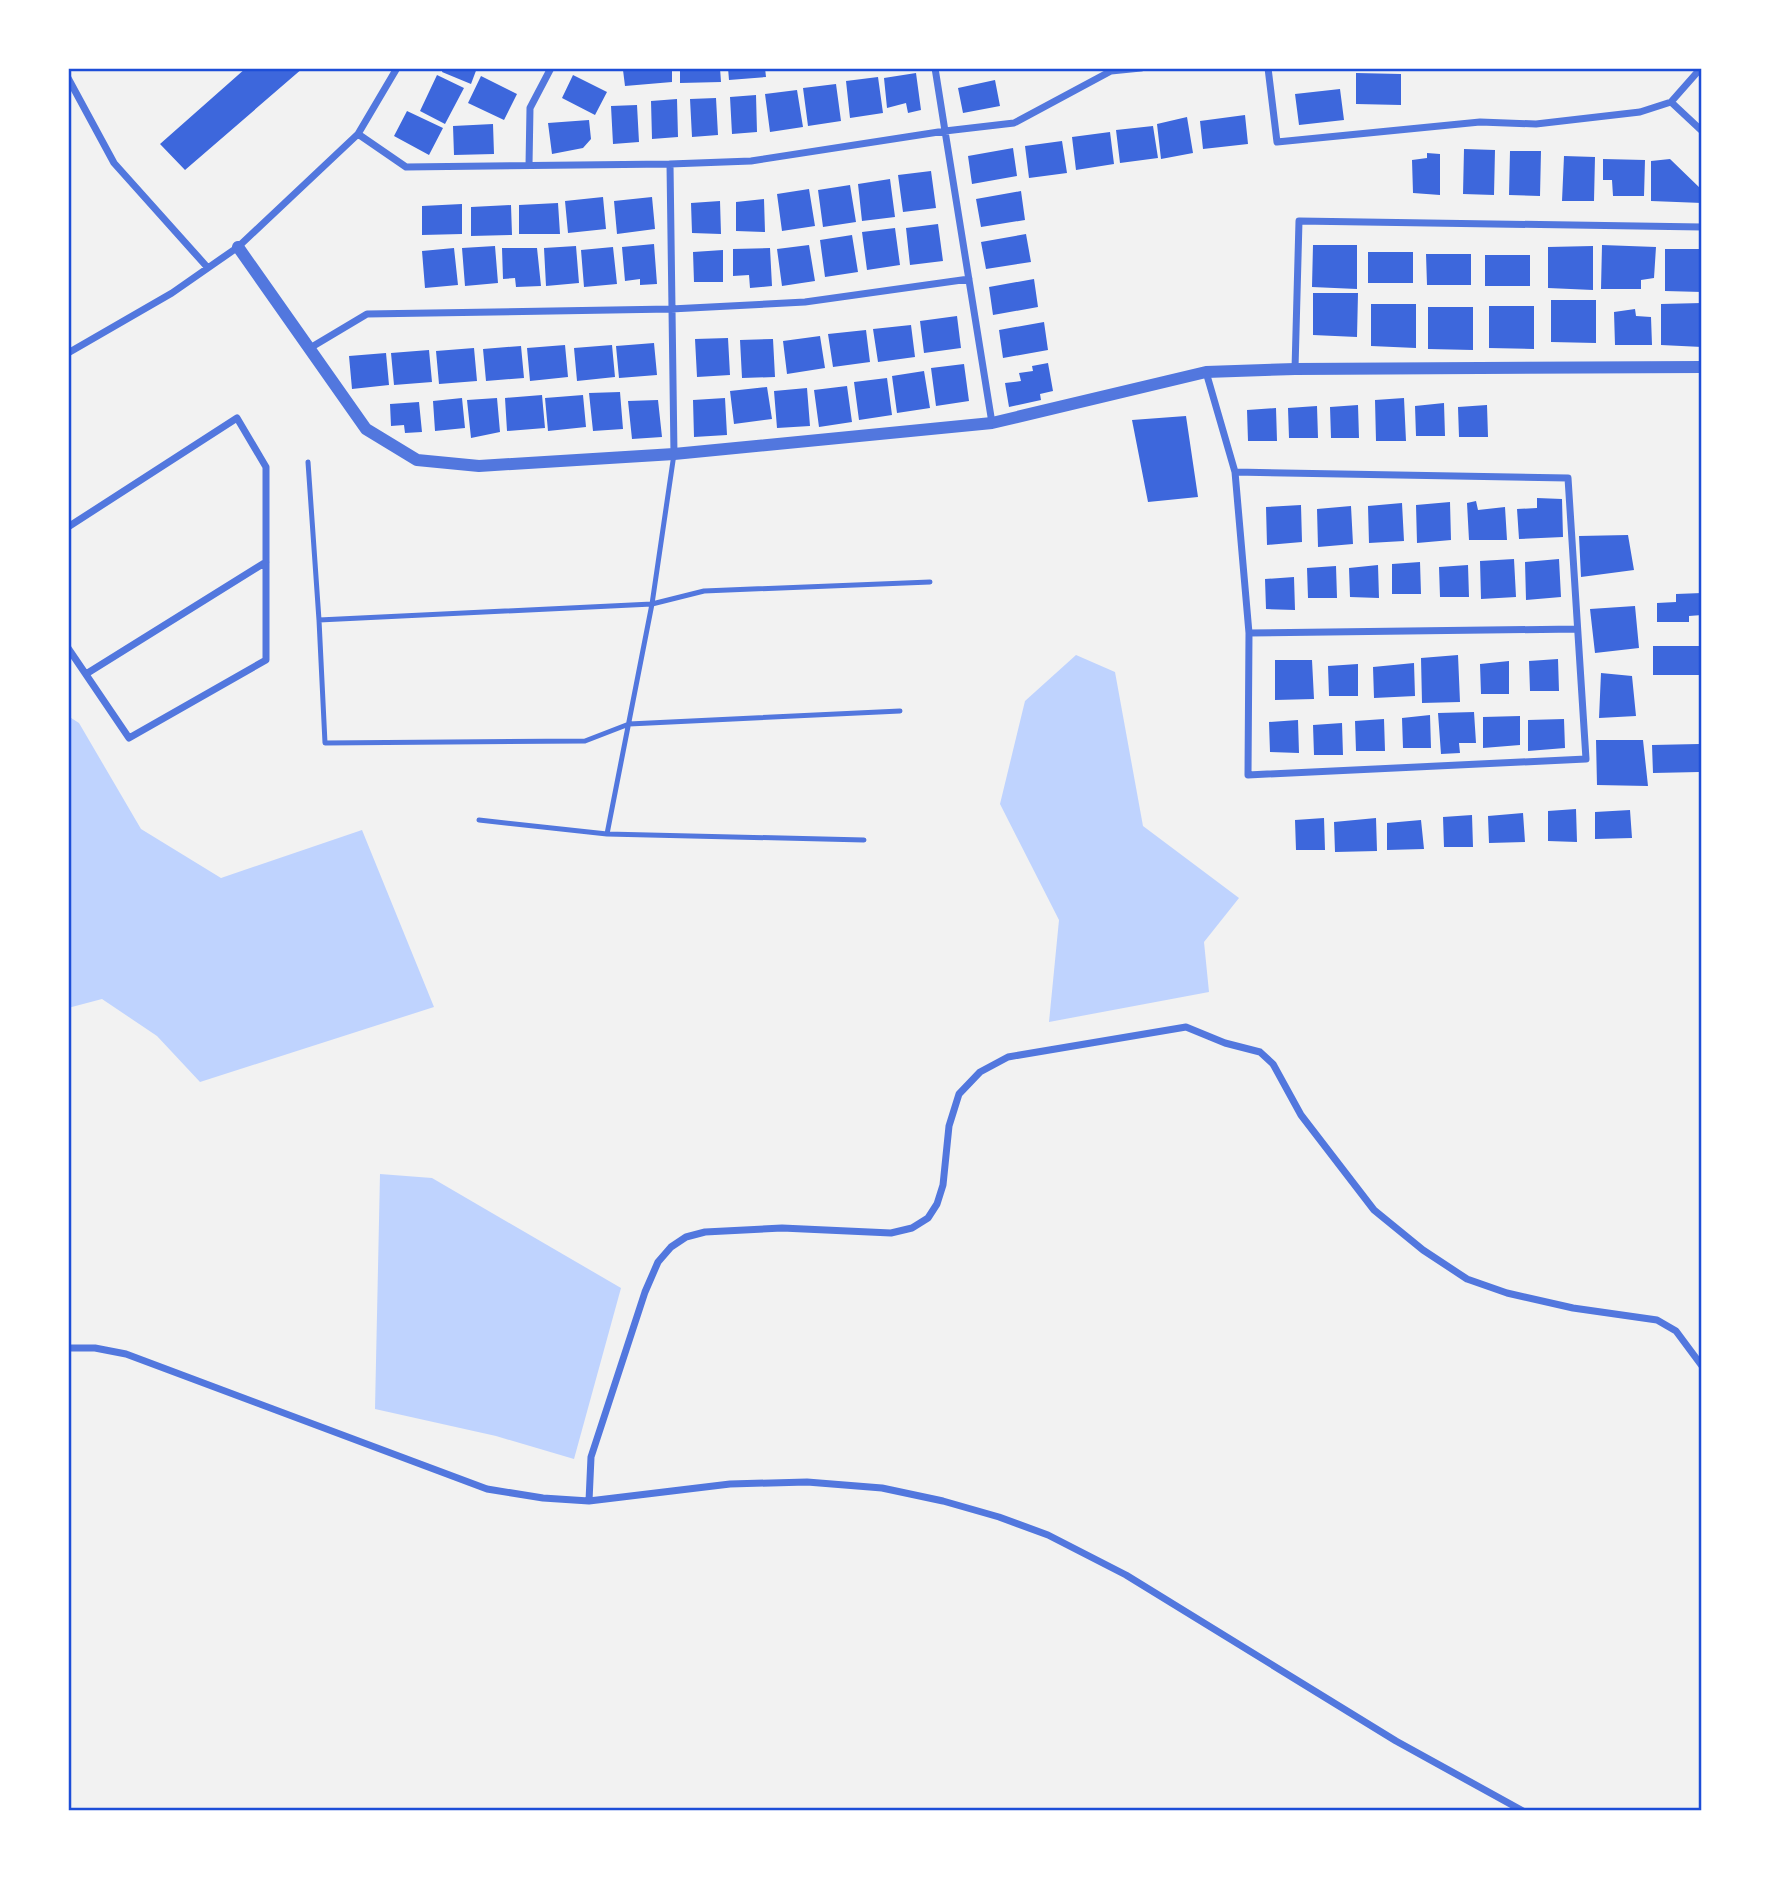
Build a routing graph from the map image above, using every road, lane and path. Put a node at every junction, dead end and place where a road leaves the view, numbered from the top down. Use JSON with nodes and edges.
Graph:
{"nodes":[{"id":1,"x":397,"y":68,"type":"edge"},
{"id":2,"x":551,"y":68,"type":"edge"},
{"id":3,"x":934,"y":68,"type":"edge"},
{"id":4,"x":1141,"y":68,"type":"edge"},
{"id":5,"x":1268,"y":68,"type":"edge"},
{"id":6,"x":1701,"y":68,"type":"edge"},
{"id":7,"x":1120,"y":69,"type":"edge"},
{"id":8,"x":68,"y":78,"type":"edge"},
{"id":9,"x":1671,"y":102,"type":"junction"},
{"id":10,"x":946,"y":131,"type":"junction"},
{"id":11,"x":1702,"y":131,"type":"edge"},
{"id":12,"x":358,"y":134,"type":"junction"},
{"id":13,"x":670,"y":164,"type":"junction"},
{"id":14,"x":529,"y":165,"type":"junction"},
{"id":15,"x":1702,"y":227,"type":"edge"},
{"id":16,"x":238,"y":247,"type":"junction"},
{"id":17,"x":208,"y":268,"type":"junction"},
{"id":18,"x":969,"y":279,"type":"junction"},
{"id":19,"x":671,"y":309,"type":"junction"},
{"id":20,"x":310,"y":348,"type":"junction"},
{"id":21,"x":68,"y":353,"type":"edge"},
{"id":22,"x":1702,"y":367,"type":"edge"},
{"id":23,"x":1295,"y":369,"type":"junction"},
{"id":24,"x":1206,"y":372,"type":"junction"},
{"id":25,"x":992,"y":423,"type":"junction"},
{"id":26,"x":674,"y":454,"type":"junction"},
{"id":27,"x":309,"y":462,"type":"dead end"},
{"id":28,"x":1235,"y":472,"type":"junction"},
{"id":29,"x":68,"y":527,"type":"edge"},
{"id":30,"x":266,"y":562,"type":"junction"},
{"id":31,"x":930,"y":582,"type":"dead end"},
{"id":32,"x":652,"y":604,"type":"junction"},
{"id":33,"x":319,"y":620,"type":"junction"},
{"id":34,"x":1576,"y":629,"type":"junction"},
{"id":35,"x":1249,"y":633,"type":"junction"},
{"id":36,"x":68,"y":648,"type":"edge"},
{"id":37,"x":86,"y":674,"type":"junction"},
{"id":38,"x":900,"y":711,"type":"dead end"},
{"id":39,"x":629,"y":724,"type":"junction"},
{"id":40,"x":479,"y":820,"type":"dead end"},
{"id":41,"x":607,"y":834,"type":"junction"},
{"id":42,"x":864,"y":840,"type":"dead end"},
{"id":43,"x":68,"y":1348,"type":"edge"},
{"id":44,"x":1702,"y":1366,"type":"edge"},
{"id":45,"x":589,"y":1501,"type":"junction"},
{"id":46,"x":1523,"y":1811,"type":"edge"}],
"edges":[{"from":1,"to":12,"type":"street"},
{"from":2,"to":14,"type":"street"},
{"from":3,"to":10,"type":"street"},
{"from":4,"to":7,"type":"street"},
{"from":5,"to":9,"type":"street"},
{"from":6,"to":9,"type":"street"},
{"from":7,"to":10,"type":"street"},
{"from":8,"to":17,"type":"street"},
{"from":9,"to":11,"type":"street"},
{"from":10,"to":13,"type":"street"},
{"from":10,"to":18,"type":"street"},
{"from":12,"to":14,"type":"street"},
{"from":12,"to":16,"type":"street"},
{"from":13,"to":14,"type":"street"},
{"from":13,"to":19,"type":"street"},
{"from":15,"to":23,"type":"street"},
{"from":16,"to":17,"type":"street"},
{"from":16,"to":20,"type":"street"},
{"from":17,"to":21,"type":"street"},
{"from":18,"to":19,"type":"street"},
{"from":18,"to":25,"type":"street"},
{"from":19,"to":20,"type":"street"},
{"from":19,"to":26,"type":"street"},
{"from":20,"to":26,"type":"street"},
{"from":22,"to":23,"type":"street"},
{"from":23,"to":24,"type":"street"},
{"from":24,"to":25,"type":"street"},
{"from":24,"to":28,"type":"street"},
{"from":25,"to":26,"type":"street"},
{"from":26,"to":32,"type":"lane"},
{"from":27,"to":33,"type":"lane"},
{"from":28,"to":34,"type":"street"},
{"from":28,"to":35,"type":"street"},
{"from":29,"to":30,"type":"street"},
{"from":30,"to":37,"type":"street"},
{"from":30,"to":37,"type":"street"},
{"from":31,"to":32,"type":"lane"},
{"from":32,"to":33,"type":"lane"},
{"from":32,"to":39,"type":"lane"},
{"from":33,"to":39,"type":"lane"},
{"from":34,"to":35,"type":"street"},
{"from":34,"to":35,"type":"street"},
{"from":36,"to":37,"type":"street"},
{"from":38,"to":39,"type":"lane"},
{"from":39,"to":41,"type":"lane"},
{"from":40,"to":41,"type":"lane"},
{"from":41,"to":42,"type":"lane"},
{"from":43,"to":45,"type":"street"},
{"from":44,"to":45,"type":"street"},
{"from":45,"to":46,"type":"street"}]}
